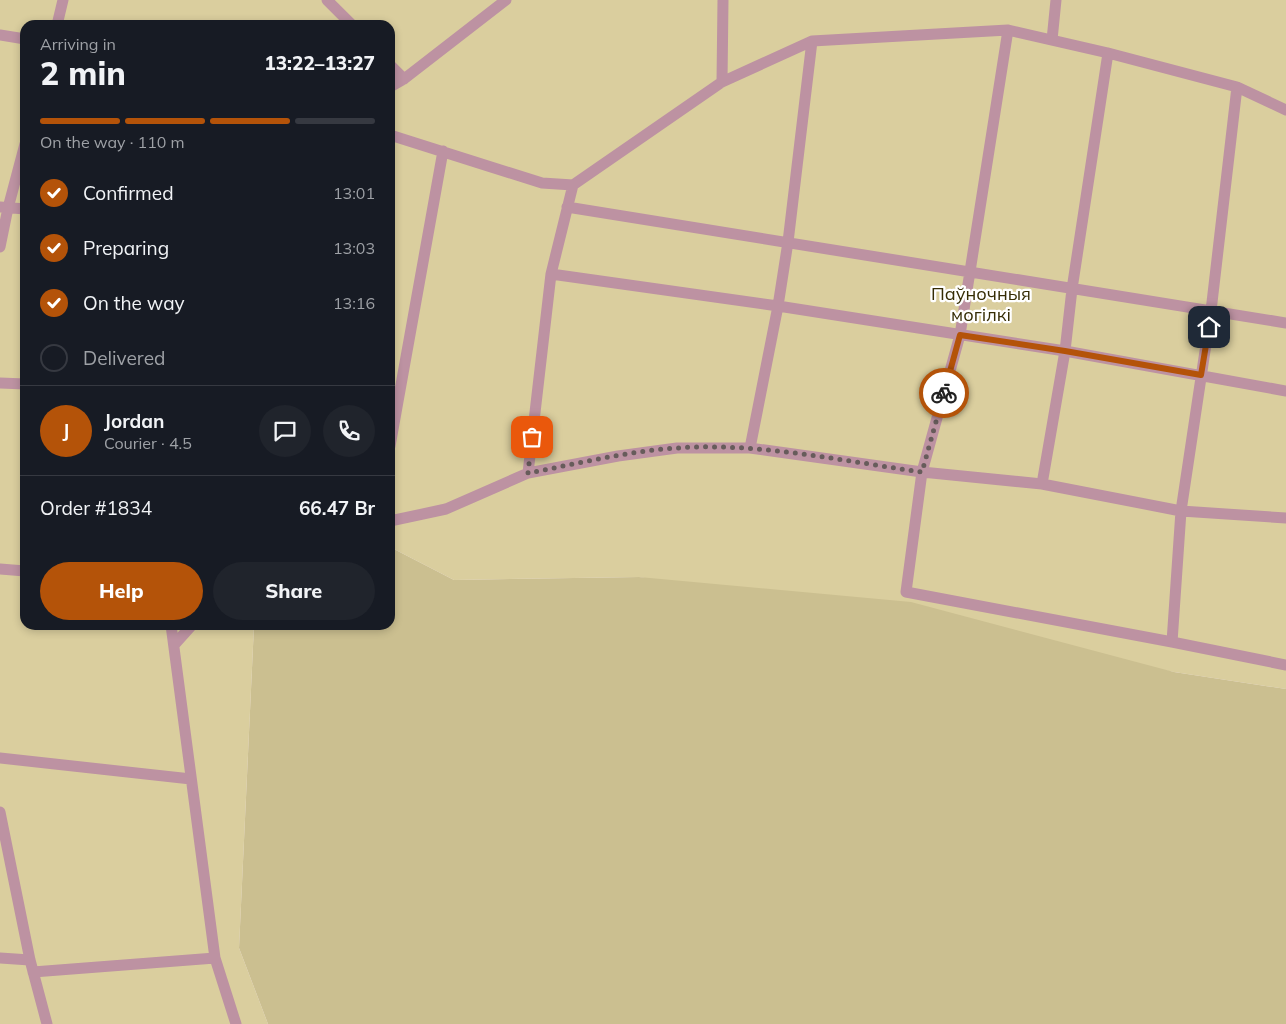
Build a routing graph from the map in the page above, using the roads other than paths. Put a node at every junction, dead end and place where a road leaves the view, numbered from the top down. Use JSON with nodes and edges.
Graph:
{"nodes":[{"id":1,"x":63,"y":0,"type":"edge"},
{"id":2,"x":327,"y":0,"type":"edge"},
{"id":3,"x":506,"y":0,"type":"edge"},
{"id":4,"x":723,"y":0,"type":"edge"},
{"id":5,"x":1056,"y":0,"type":"edge"},
{"id":6,"x":58,"y":20,"type":"edge"},
{"id":7,"x":347,"y":20,"type":"edge"},
{"id":8,"x":1008,"y":30,"type":"junction"},
{"id":9,"x":0,"y":35,"type":"edge"},
{"id":10,"x":20,"y":38,"type":"edge"},
{"id":11,"x":1052,"y":40,"type":"junction"},
{"id":12,"x":812,"y":41,"type":"junction"},
{"id":13,"x":1108,"y":53,"type":"junction"},
{"id":14,"x":395,"y":70,"type":"edge"},
{"id":15,"x":404,"y":79,"type":"junction"},
{"id":16,"x":722,"y":82,"type":"junction"},
{"id":17,"x":395,"y":84,"type":"edge"},
{"id":18,"x":1237,"y":87,"type":"junction"},
{"id":19,"x":1286,"y":110,"type":"edge"},
{"id":20,"x":395,"y":137,"type":"edge"},
{"id":21,"x":443,"y":151,"type":"junction"},
{"id":22,"x":20,"y":159,"type":"edge"},
{"id":23,"x":573,"y":185,"type":"junction"},
{"id":24,"x":4,"y":207,"type":"edge"},
{"id":25,"x":567,"y":207,"type":"junction"},
{"id":26,"x":20,"y":209,"type":"edge"},
{"id":27,"x":788,"y":242,"type":"junction"},
{"id":28,"x":0,"y":247,"type":"edge"},
{"id":29,"x":971,"y":271,"type":"junction"},
{"id":30,"x":551,"y":274,"type":"junction"},
{"id":31,"x":1072,"y":289,"type":"junction"},
{"id":32,"x":778,"y":306,"type":"junction"},
{"id":33,"x":1211,"y":311,"type":"junction"},
{"id":34,"x":1286,"y":323,"type":"edge"},
{"id":35,"x":960,"y":335,"type":"junction"},
{"id":36,"x":1065,"y":351,"type":"junction"},
{"id":37,"x":1201,"y":375,"type":"junction"},
{"id":38,"x":0,"y":383,"type":"edge"},
{"id":39,"x":20,"y":384,"type":"edge"},
{"id":40,"x":1286,"y":390,"type":"edge"},
{"id":41,"x":395,"y":418,"type":"edge"},
{"id":42,"x":750,"y":448,"type":"junction"},
{"id":43,"x":922,"y":472,"type":"junction"},
{"id":44,"x":528,"y":473,"type":"junction"},
{"id":45,"x":1042,"y":484,"type":"junction"},
{"id":46,"x":1181,"y":511,"type":"junction"},
{"id":47,"x":1286,"y":518,"type":"edge"},
{"id":48,"x":395,"y":520,"type":"edge"},
{"id":49,"x":0,"y":569,"type":"edge"},
{"id":50,"x":20,"y":571,"type":"edge"},
{"id":51,"x":172,"y":630,"type":"edge"},
{"id":52,"x":188,"y":630,"type":"edge"},
{"id":53,"x":1172,"y":642,"type":"junction"},
{"id":54,"x":174,"y":645,"type":"junction"},
{"id":55,"x":1286,"y":665,"type":"edge"},
{"id":56,"x":0,"y":758,"type":"edge"},
{"id":57,"x":191,"y":778,"type":"junction"},
{"id":58,"x":0,"y":812,"type":"edge"},
{"id":59,"x":0,"y":958,"type":"edge"},
{"id":60,"x":215,"y":958,"type":"junction"},
{"id":61,"x":30,"y":960,"type":"junction"},
{"id":62,"x":33,"y":972,"type":"junction"},
{"id":63,"x":47,"y":1024,"type":"edge"},
{"id":64,"x":236,"y":1024,"type":"edge"}],
"edges":[{"from":1,"to":6,"type":"lane"},
{"from":2,"to":7,"type":"lane"},
{"from":3,"to":15,"type":"lane"},
{"from":4,"to":16,"type":"lane"},
{"from":5,"to":11,"type":"lane"},
{"from":8,"to":11,"type":"lane"},
{"from":8,"to":12,"type":"lane"},
{"from":8,"to":29,"type":"lane"},
{"from":9,"to":10,"type":"lane"},
{"from":11,"to":13,"type":"lane"},
{"from":12,"to":16,"type":"lane"},
{"from":12,"to":27,"type":"lane"},
{"from":13,"to":18,"type":"lane"},
{"from":13,"to":31,"type":"lane"},
{"from":14,"to":15,"type":"lane"},
{"from":15,"to":17,"type":"lane"},
{"from":16,"to":23,"type":"lane"},
{"from":18,"to":19,"type":"lane"},
{"from":18,"to":33,"type":"lane"},
{"from":20,"to":21,"type":"lane"},
{"from":21,"to":23,"type":"lane"},
{"from":21,"to":41,"type":"lane"},
{"from":22,"to":24,"type":"lane"},
{"from":23,"to":25,"type":"lane"},
{"from":24,"to":26,"type":"lane"},
{"from":24,"to":28,"type":"lane"},
{"from":25,"to":27,"type":"lane"},
{"from":25,"to":30,"type":"lane"},
{"from":27,"to":29,"type":"lane"},
{"from":27,"to":32,"type":"lane"},
{"from":29,"to":31,"type":"lane"},
{"from":29,"to":35,"type":"lane"},
{"from":30,"to":32,"type":"lane"},
{"from":30,"to":44,"type":"lane"},
{"from":31,"to":33,"type":"lane"},
{"from":31,"to":36,"type":"lane"},
{"from":32,"to":35,"type":"lane"},
{"from":32,"to":42,"type":"lane"},
{"from":33,"to":34,"type":"lane"},
{"from":33,"to":37,"type":"lane"},
{"from":35,"to":36,"type":"lane"},
{"from":35,"to":43,"type":"lane"},
{"from":36,"to":37,"type":"lane"},
{"from":36,"to":45,"type":"lane"},
{"from":37,"to":40,"type":"lane"},
{"from":37,"to":46,"type":"lane"},
{"from":38,"to":39,"type":"lane"},
{"from":42,"to":43,"type":"lane"},
{"from":42,"to":44,"type":"lane"},
{"from":43,"to":45,"type":"lane"},
{"from":43,"to":53,"type":"lane"},
{"from":44,"to":48,"type":"lane"},
{"from":45,"to":46,"type":"lane"},
{"from":46,"to":47,"type":"lane"},
{"from":46,"to":53,"type":"lane"},
{"from":49,"to":50,"type":"lane"},
{"from":51,"to":54,"type":"lane"},
{"from":52,"to":54,"type":"lane"},
{"from":53,"to":55,"type":"lane"},
{"from":54,"to":57,"type":"lane"},
{"from":56,"to":57,"type":"lane"},
{"from":57,"to":60,"type":"lane"},
{"from":58,"to":61,"type":"lane"},
{"from":59,"to":61,"type":"lane"},
{"from":60,"to":62,"type":"lane"},
{"from":60,"to":64,"type":"lane"},
{"from":61,"to":62,"type":"lane"},
{"from":62,"to":63,"type":"lane"}]}
